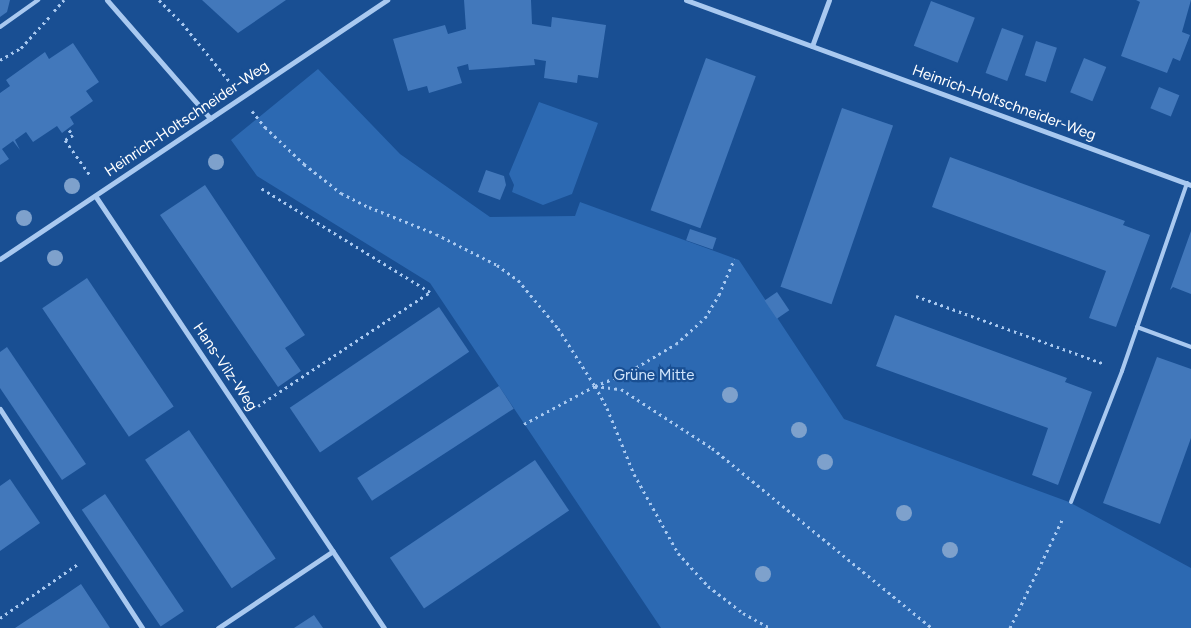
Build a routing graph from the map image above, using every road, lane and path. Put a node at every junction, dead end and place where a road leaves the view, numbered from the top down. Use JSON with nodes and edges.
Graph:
{"nodes":[{"id":1,"x":38,"y":0,"type":"edge"},
{"id":2,"x":64,"y":0,"type":"edge"},
{"id":3,"x":107,"y":0,"type":"edge"},
{"id":4,"x":159,"y":0,"type":"edge"},
{"id":5,"x":388,"y":0,"type":"edge"},
{"id":6,"x":686,"y":0,"type":"edge"},
{"id":7,"x":829,"y":0,"type":"edge"},
{"id":8,"x":0,"y":27,"type":"edge"},
{"id":9,"x":812,"y":46,"type":"junction"},
{"id":10,"x":0,"y":60,"type":"edge"},
{"id":11,"x":242,"y":97,"type":"junction"},
{"id":12,"x":210,"y":118,"type":"junction"},
{"id":13,"x":69,"y":130,"type":"dead end"},
{"id":14,"x":1189,"y":184,"type":"edge"},
{"id":15,"x":261,"y":188,"type":"dead end"},
{"id":16,"x":103,"y":192,"type":"junction"},
{"id":17,"x":96,"y":197,"type":"junction"},
{"id":18,"x":0,"y":259,"type":"edge"},
{"id":19,"x":734,"y":259,"type":"dead end"},
{"id":20,"x":916,"y":296,"type":"dead end"},
{"id":21,"x":1137,"y":327,"type":"junction"},
{"id":22,"x":1191,"y":347,"type":"edge"},
{"id":23,"x":1122,"y":370,"type":"junction"},
{"id":24,"x":595,"y":386,"type":"junction"},
{"id":25,"x":0,"y":409,"type":"edge"},
{"id":26,"x":243,"y":416,"type":"junction"},
{"id":27,"x":524,"y":424,"type":"dead end"},
{"id":28,"x":1071,"y":502,"type":"joint"},
{"id":29,"x":333,"y":551,"type":"junction"},
{"id":30,"x":93,"y":553,"type":"junction"},
{"id":31,"x":0,"y":618,"type":"edge"},
{"id":32,"x":142,"y":628,"type":"edge"},
{"id":33,"x":218,"y":628,"type":"edge"},
{"id":34,"x":384,"y":628,"type":"edge"},
{"id":35,"x":770,"y":628,"type":"edge"},
{"id":36,"x":932,"y":628,"type":"edge"},
{"id":37,"x":1010,"y":628,"type":"edge"}],
"edges":[{"from":1,"to":8,"type":"lane"},
{"from":2,"to":10,"type":"path"},
{"from":3,"to":12,"type":"street"},
{"from":4,"to":11,"type":"path"},
{"from":5,"to":11,"type":"street","name":"Heinrich-Holtschneider-Weg"},
{"from":6,"to":9,"type":"street","name":"Heinrich-Holtschneider-Weg"},
{"from":7,"to":9,"type":"street"},
{"from":9,"to":14,"type":"street","name":"Heinrich-Holtschneider-Weg"},
{"from":11,"to":12,"type":"street","name":"Heinrich-Holtschneider-Weg"},
{"from":11,"to":24,"type":"path"},
{"from":12,"to":16,"type":"street","name":"Heinrich-Holtschneider-Weg"},
{"from":13,"to":16,"type":"path"},
{"from":14,"to":21,"type":"lane","name":"Heinrich-Holtschneider-Weg"},
{"from":15,"to":26,"type":"path"},
{"from":16,"to":17,"type":"street","name":"Heinrich-Holtschneider-Weg"},
{"from":17,"to":18,"type":"street","name":"Heinrich-Holtschneider-Weg"},
{"from":17,"to":26,"type":"street","name":"Hans-Vilz-Weg"},
{"from":19,"to":24,"type":"path"},
{"from":20,"to":23,"type":"path"},
{"from":21,"to":22,"type":"lane"},
{"from":21,"to":23,"type":"lane","name":"Heinrich-Holtschneider-Weg"},
{"from":23,"to":28,"type":"lane","name":"Heinrich-Holtschneider-Weg"},
{"from":24,"to":27,"type":"path"},
{"from":24,"to":35,"type":"path"},
{"from":24,"to":36,"type":"path"},
{"from":25,"to":30,"type":"street"},
{"from":26,"to":29,"type":"street","name":"Hans-Vilz-Weg"},
{"from":28,"to":37,"type":"path"},
{"from":29,"to":33,"type":"street"},
{"from":29,"to":34,"type":"street","name":"Hans-Vilz-Weg"},
{"from":30,"to":31,"type":"path"},
{"from":30,"to":32,"type":"street"}]}
